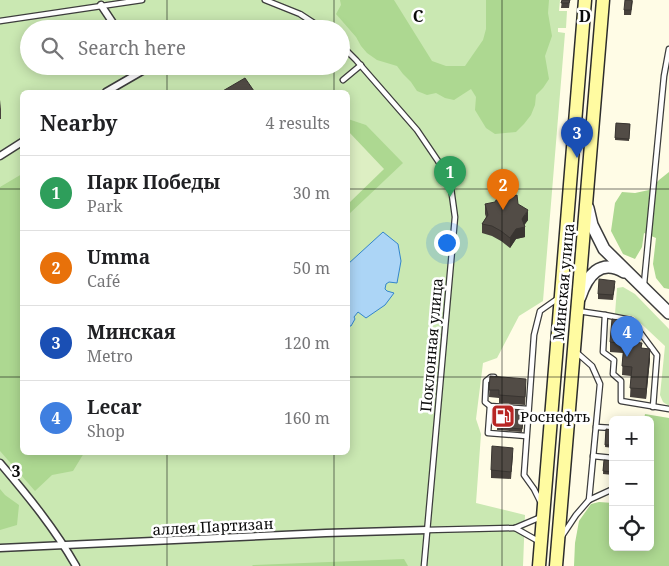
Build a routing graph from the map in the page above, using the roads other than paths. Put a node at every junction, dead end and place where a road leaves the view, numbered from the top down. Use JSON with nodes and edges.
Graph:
{"nodes":[{"id":1,"x":142,"y":0,"type":"edge"},
{"id":2,"x":265,"y":0,"type":"edge"},
{"id":3,"x":585,"y":0,"type":"edge"},
{"id":4,"x":603,"y":0,"type":"edge"},
{"id":5,"x":101,"y":5,"type":"junction"},
{"id":6,"x":111,"y":20,"type":"edge"},
{"id":7,"x":309,"y":20,"type":"edge"},
{"id":8,"x":0,"y":21,"type":"edge"},
{"id":9,"x":669,"y":50,"type":"edge"},
{"id":10,"x":350,"y":54,"type":"edge"},
{"id":11,"x":361,"y":65,"type":"junction"},
{"id":12,"x":350,"y":74,"type":"edge"},
{"id":13,"x":135,"y":75,"type":"edge"},
{"id":14,"x":349,"y":75,"type":"edge"},
{"id":15,"x":343,"y":80,"type":"dead end"},
{"id":16,"x":109,"y":90,"type":"edge"},
{"id":17,"x":20,"y":143,"type":"edge"},
{"id":18,"x":0,"y":156,"type":"edge"},
{"id":19,"x":586,"y":202,"type":"junction"},
{"id":20,"x":630,"y":276,"type":"junction"},
{"id":21,"x":643,"y":288,"type":"junction"},
{"id":22,"x":561,"y":296,"type":"junction"},
{"id":23,"x":578,"y":306,"type":"junction"},
{"id":24,"x":669,"y":313,"type":"edge"},
{"id":25,"x":605,"y":315,"type":"junction"},
{"id":26,"x":574,"y":350,"type":"junction"},
{"id":27,"x":501,"y":378,"type":"edge"},
{"id":28,"x":520,"y":380,"type":"edge"},
{"id":29,"x":530,"y":380,"type":"junction"},
{"id":30,"x":490,"y":406,"type":"junction"},
{"id":31,"x":653,"y":406,"type":"junction"},
{"id":32,"x":669,"y":408,"type":"edge"},
{"id":33,"x":528,"y":409,"type":"junction"},
{"id":34,"x":596,"y":427,"type":"junction"},
{"id":35,"x":609,"y":428,"type":"edge"},
{"id":36,"x":526,"y":436,"type":"junction"},
{"id":37,"x":593,"y":456,"type":"junction"},
{"id":38,"x":609,"y":458,"type":"edge"},
{"id":39,"x":0,"y":463,"type":"edge"},
{"id":40,"x":609,"y":490,"type":"edge"},
{"id":41,"x":589,"y":500,"type":"junction"},
{"id":42,"x":543,"y":512,"type":"junction"},
{"id":43,"x":515,"y":528,"type":"junction"},
{"id":44,"x":427,"y":530,"type":"junction"},
{"id":45,"x":558,"y":542,"type":"junction"},
{"id":46,"x":541,"y":543,"type":"junction"},
{"id":47,"x":64,"y":546,"type":"junction"},
{"id":48,"x":0,"y":548,"type":"edge"},
{"id":49,"x":76,"y":566,"type":"edge"},
{"id":50,"x":424,"y":566,"type":"edge"},
{"id":51,"x":539,"y":566,"type":"edge"},
{"id":52,"x":556,"y":566,"type":"edge"}],
"edges":[{"from":1,"to":5,"type":"lane"},
{"from":2,"to":7,"type":"lane"},
{"from":3,"to":22,"type":"main road","name":"Минская улица"},
{"from":4,"to":19,"type":"main road","name":"Минская улица"},
{"from":5,"to":6,"type":"street"},
{"from":5,"to":8,"type":"lane"},
{"from":9,"to":21,"type":"lane"},
{"from":10,"to":11,"type":"lane","name":"Поклонная улица"},
{"from":11,"to":12,"type":"lane"},
{"from":11,"to":44,"type":"lane","name":"Поклонная улица"},
{"from":13,"to":16,"type":"street"},
{"from":14,"to":15,"type":"lane"},
{"from":17,"to":18,"type":"street"},
{"from":19,"to":20,"type":"street"},
{"from":19,"to":23,"type":"main road","name":"Минская улица"},
{"from":20,"to":21,"type":"street"},
{"from":20,"to":23,"type":"street"},
{"from":21,"to":24,"type":"street"},
{"from":22,"to":29,"type":"lane"},
{"from":22,"to":42,"type":"main road","name":"Минская улица"},
{"from":23,"to":25,"type":"lane"},
{"from":23,"to":26,"type":"main road","name":"Минская улица"},
{"from":25,"to":31,"type":"lane"},
{"from":25,"to":31,"type":"lane"},
{"from":26,"to":34,"type":"lane"},
{"from":26,"to":45,"type":"main road","name":"Минская улица"},
{"from":27,"to":30,"type":"lane"},
{"from":28,"to":29,"type":"lane"},
{"from":29,"to":33,"type":"lane"},
{"from":30,"to":33,"type":"lane"},
{"from":30,"to":36,"type":"lane"},
{"from":31,"to":32,"type":"lane"},
{"from":33,"to":36,"type":"lane"},
{"from":34,"to":35,"type":"lane"},
{"from":34,"to":37,"type":"lane"},
{"from":36,"to":42,"type":"lane"},
{"from":37,"to":38,"type":"lane"},
{"from":37,"to":41,"type":"lane"},
{"from":39,"to":47,"type":"street"},
{"from":40,"to":41,"type":"lane"},
{"from":41,"to":45,"type":"lane"},
{"from":42,"to":43,"type":"lane"},
{"from":42,"to":46,"type":"main road","name":"Минская улица"},
{"from":43,"to":44,"type":"lane"},
{"from":43,"to":46,"type":"lane"},
{"from":44,"to":47,"type":"street","name":"аллея Партизан"},
{"from":44,"to":50,"type":"lane","name":"Поклонная улица"},
{"from":45,"to":52,"type":"main road","name":"Минская улица"},
{"from":46,"to":51,"type":"main road","name":"Минская улица"},
{"from":47,"to":48,"type":"street","name":"аллея Партизан"},
{"from":47,"to":49,"type":"street"}]}
